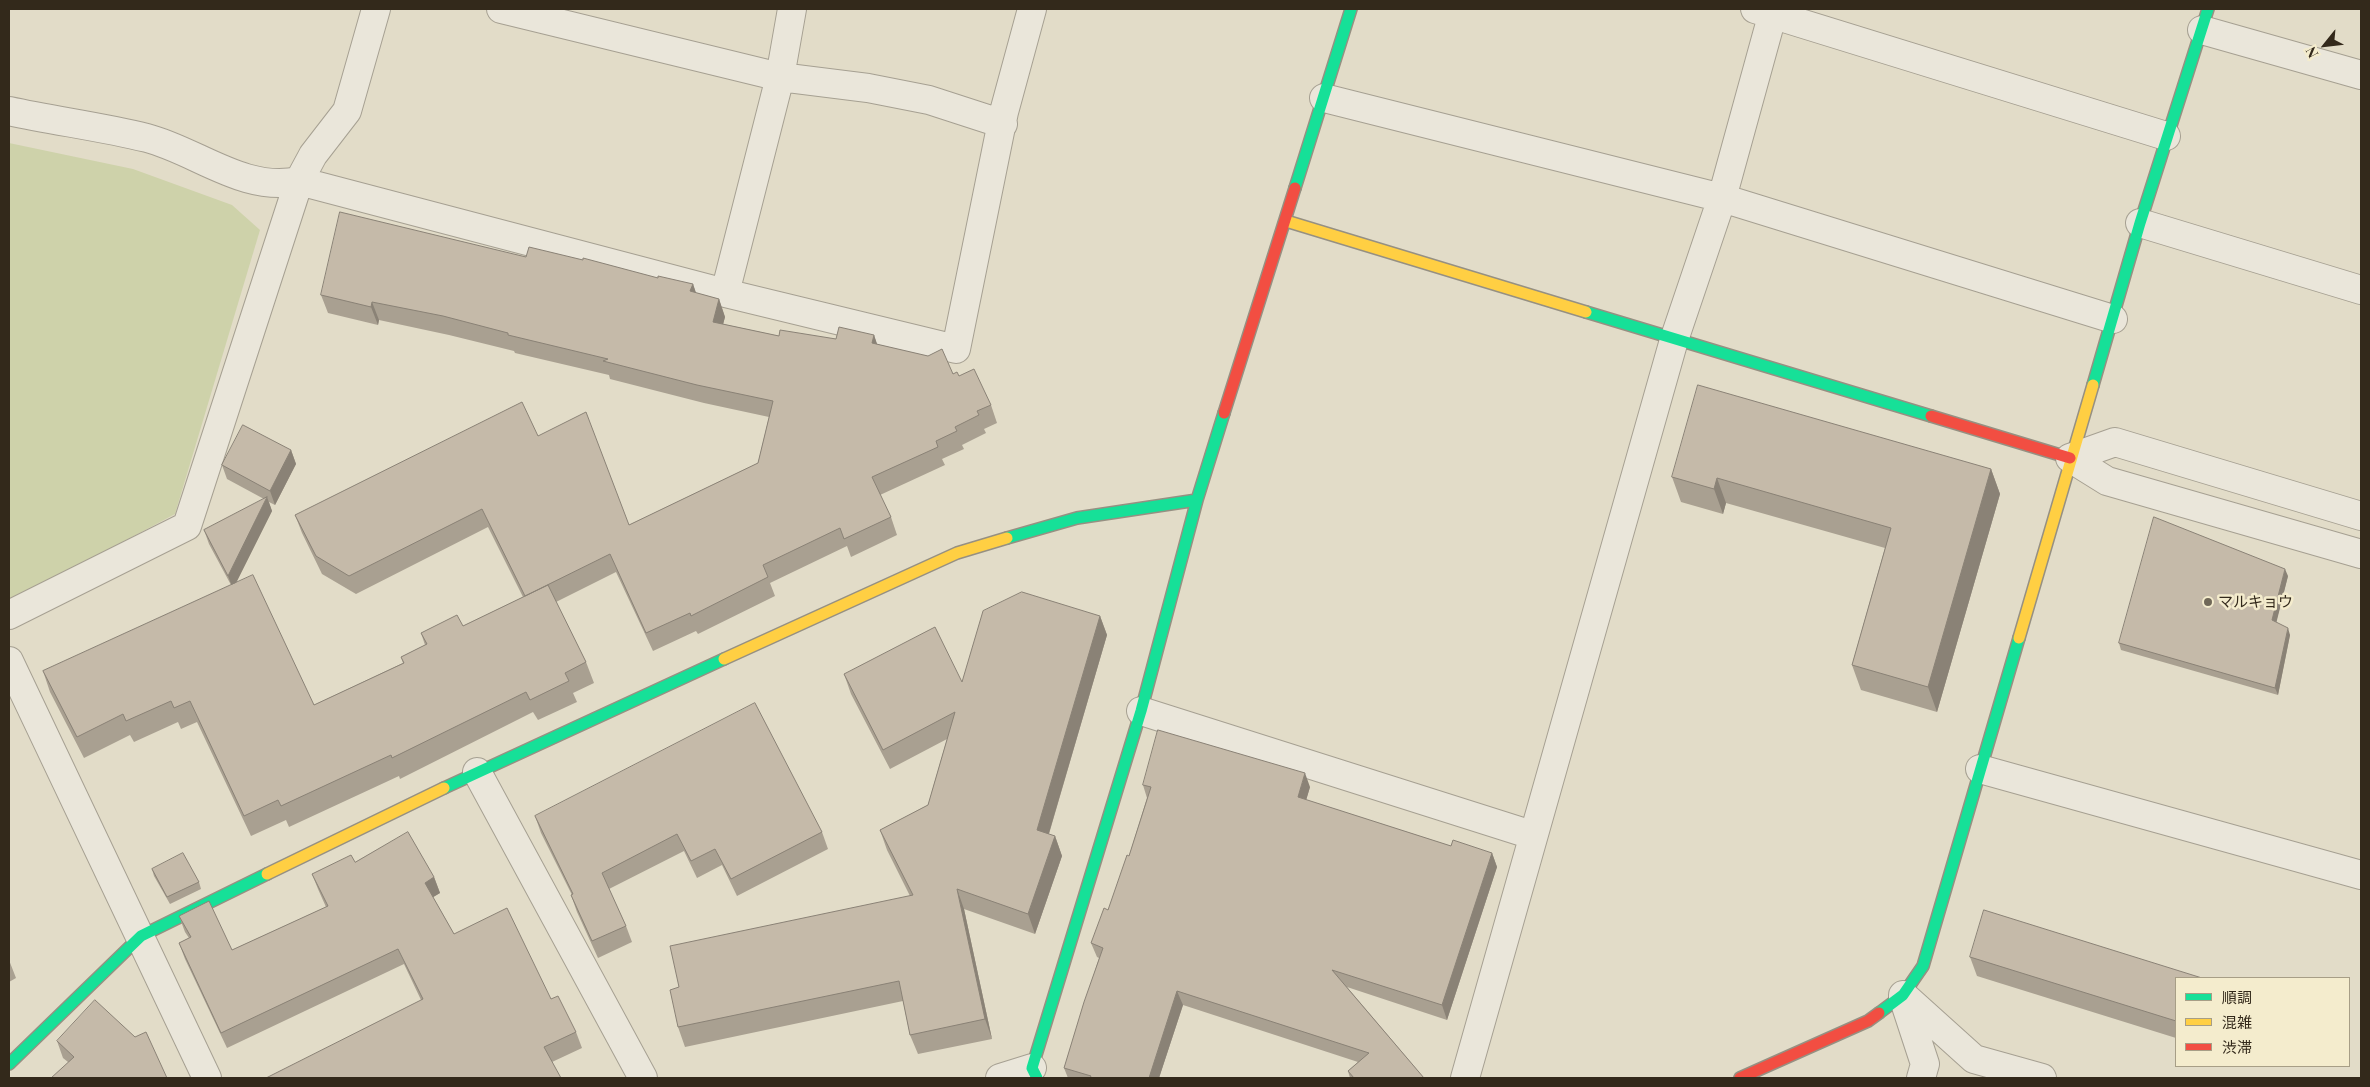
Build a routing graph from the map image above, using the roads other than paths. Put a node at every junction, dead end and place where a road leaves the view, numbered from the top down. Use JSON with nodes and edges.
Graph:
{"nodes":[{"id":1,"x":376,"y":9,"type":"edge"},
{"id":2,"x":501,"y":9,"type":"edge"},
{"id":3,"x":792,"y":9,"type":"edge"},
{"id":4,"x":1032,"y":9,"type":"edge"},
{"id":5,"x":1351,"y":9,"type":"edge"},
{"id":6,"x":1767,"y":10,"type":"edge"},
{"id":7,"x":2205,"y":19,"type":"edge"},
{"id":8,"x":2361,"y":75,"type":"edge"},
{"id":9,"x":780,"y":77,"type":"junction"},
{"id":10,"x":1324,"y":98,"type":"junction"},
{"id":11,"x":9,"y":111,"type":"edge"},
{"id":12,"x":1003,"y":124,"type":"junction"},
{"id":13,"x":2166,"y":136,"type":"junction"},
{"id":14,"x":299,"y":181,"type":"junction"},
{"id":15,"x":1722,"y":198,"type":"junction"},
{"id":16,"x":1286,"y":221,"type":"junction"},
{"id":17,"x":2140,"y":223,"type":"junction"},
{"id":18,"x":2361,"y":290,"type":"edge"},
{"id":19,"x":725,"y":294,"type":"junction"},
{"id":20,"x":2113,"y":319,"type":"junction"},
{"id":21,"x":1674,"y":340,"type":"junction"},
{"id":22,"x":2070,"y":458,"type":"junction"},
{"id":23,"x":1197,"y":500,"type":"junction"},
{"id":24,"x":2361,"y":516,"type":"edge"},
{"id":25,"x":2361,"y":554,"type":"edge"},
{"id":26,"x":9,"y":615,"type":"edge"},
{"id":27,"x":9,"y":661,"type":"edge"},
{"id":28,"x":1140,"y":711,"type":"junction"},
{"id":29,"x":1980,"y":769,"type":"junction"},
{"id":30,"x":477,"y":772,"type":"junction"},
{"id":31,"x":1532,"y":835,"type":"junction"},
{"id":32,"x":2361,"y":875,"type":"edge"},
{"id":33,"x":141,"y":936,"type":"junction"},
{"id":34,"x":1903,"y":995,"type":"junction"},
{"id":35,"x":9,"y":1064,"type":"edge"},
{"id":36,"x":1034,"y":1073,"type":"edge"},
{"id":37,"x":207,"y":1078,"type":"edge"},
{"id":38,"x":643,"y":1078,"type":"edge"},
{"id":39,"x":1000,"y":1078,"type":"edge"},
{"id":40,"x":1465,"y":1078,"type":"edge"},
{"id":41,"x":1740,"y":1078,"type":"edge"},
{"id":42,"x":1921,"y":1078,"type":"edge"},
{"id":43,"x":2042,"y":1078,"type":"edge"}],
"edges":[{"from":1,"to":14,"type":"street"},
{"from":2,"to":9,"type":"street"},
{"from":3,"to":9,"type":"street"},
{"from":4,"to":12,"type":"street"},
{"from":5,"to":10,"type":"street"},
{"from":6,"to":13,"type":"street"},
{"from":6,"to":15,"type":"street"},
{"from":7,"to":8,"type":"street"},
{"from":7,"to":13,"type":"street"},
{"from":9,"to":12,"type":"street"},
{"from":9,"to":19,"type":"street"},
{"from":10,"to":15,"type":"street"},
{"from":10,"to":16,"type":"street"},
{"from":11,"to":14,"type":"street"},
{"from":12,"to":19,"type":"street"},
{"from":13,"to":17,"type":"street"},
{"from":14,"to":19,"type":"street"},
{"from":14,"to":26,"type":"street"},
{"from":15,"to":20,"type":"street"},
{"from":15,"to":21,"type":"street"},
{"from":16,"to":21,"type":"street"},
{"from":16,"to":23,"type":"street"},
{"from":17,"to":18,"type":"street"},
{"from":17,"to":20,"type":"street"},
{"from":20,"to":22,"type":"street"},
{"from":21,"to":22,"type":"street"},
{"from":21,"to":31,"type":"street"},
{"from":22,"to":24,"type":"street"},
{"from":22,"to":25,"type":"street"},
{"from":22,"to":29,"type":"street"},
{"from":23,"to":28,"type":"street"},
{"from":23,"to":30,"type":"street"},
{"from":27,"to":33,"type":"street"},
{"from":28,"to":31,"type":"street"},
{"from":28,"to":36,"type":"street"},
{"from":29,"to":32,"type":"street"},
{"from":29,"to":34,"type":"street"},
{"from":30,"to":33,"type":"street"},
{"from":30,"to":38,"type":"street"},
{"from":31,"to":40,"type":"street"},
{"from":33,"to":35,"type":"street"},
{"from":33,"to":37,"type":"street"},
{"from":34,"to":41,"type":"street"},
{"from":34,"to":42,"type":"street"},
{"from":34,"to":43,"type":"street"},
{"from":36,"to":39,"type":"street"}]}
